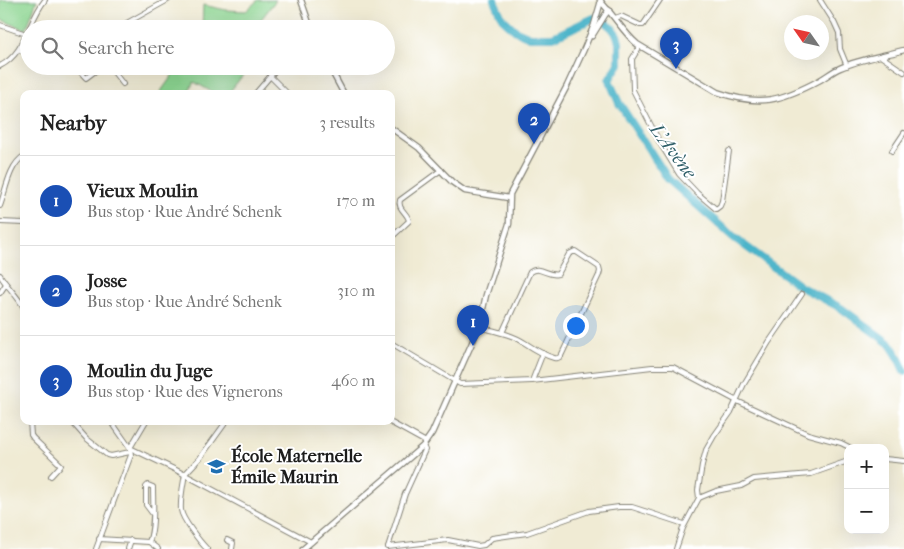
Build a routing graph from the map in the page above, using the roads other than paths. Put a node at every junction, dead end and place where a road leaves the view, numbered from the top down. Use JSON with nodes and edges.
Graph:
{"nodes":[{"id":1,"x":44,"y":0,"type":"edge"},
{"id":2,"x":166,"y":0,"type":"edge"},
{"id":3,"x":301,"y":0,"type":"edge"},
{"id":4,"x":600,"y":0,"type":"edge"},
{"id":5,"x":660,"y":0,"type":"edge"},
{"id":6,"x":820,"y":0,"type":"edge"},
{"id":7,"x":610,"y":10,"type":"junction"},
{"id":8,"x":615,"y":18,"type":"junction"},
{"id":9,"x":33,"y":20,"type":"edge"},
{"id":10,"x":132,"y":20,"type":"edge"},
{"id":11,"x":308,"y":20,"type":"edge"},
{"id":12,"x":0,"y":25,"type":"edge"},
{"id":13,"x":596,"y":25,"type":"junction"},
{"id":14,"x":20,"y":32,"type":"edge"},
{"id":15,"x":640,"y":46,"type":"junction"},
{"id":16,"x":19,"y":50,"type":"edge"},
{"id":17,"x":904,"y":50,"type":"edge"},
{"id":18,"x":882,"y":57,"type":"junction"},
{"id":19,"x":0,"y":66,"type":"edge"},
{"id":20,"x":846,"y":66,"type":"junction"},
{"id":21,"x":904,"y":72,"type":"edge"},
{"id":22,"x":116,"y":75,"type":"edge"},
{"id":23,"x":334,"y":75,"type":"edge"},
{"id":24,"x":270,"y":76,"type":"joint"},
{"id":25,"x":123,"y":84,"type":"dead end"},
{"id":26,"x":258,"y":90,"type":"edge"},
{"id":27,"x":285,"y":90,"type":"edge"},
{"id":28,"x":342,"y":90,"type":"edge"},
{"id":29,"x":395,"y":131,"type":"edge"},
{"id":30,"x":904,"y":133,"type":"edge"},
{"id":31,"x":729,"y":151,"type":"dead end"},
{"id":32,"x":892,"y":151,"type":"dead end"},
{"id":33,"x":20,"y":158,"type":"edge"},
{"id":34,"x":441,"y":170,"type":"junction"},
{"id":35,"x":509,"y":198,"type":"junction"},
{"id":36,"x":0,"y":206,"type":"edge"},
{"id":37,"x":0,"y":222,"type":"edge"},
{"id":38,"x":20,"y":223,"type":"edge"},
{"id":39,"x":395,"y":234,"type":"edge"},
{"id":40,"x":0,"y":275,"type":"edge"},
{"id":41,"x":6,"y":284,"type":"junction"},
{"id":42,"x":0,"y":293,"type":"edge"},
{"id":43,"x":802,"y":294,"type":"dead end"},
{"id":44,"x":20,"y":301,"type":"edge"},
{"id":45,"x":479,"y":327,"type":"junction"},
{"id":46,"x":502,"y":333,"type":"junction"},
{"id":47,"x":395,"y":345,"type":"edge"},
{"id":48,"x":543,"y":353,"type":"junction"},
{"id":49,"x":532,"y":381,"type":"junction"},
{"id":50,"x":454,"y":382,"type":"junction"},
{"id":51,"x":737,"y":401,"type":"junction"},
{"id":52,"x":30,"y":425,"type":"edge"},
{"id":53,"x":75,"y":425,"type":"edge"},
{"id":54,"x":114,"y":425,"type":"edge"},
{"id":55,"x":144,"y":425,"type":"edge"},
{"id":56,"x":224,"y":425,"type":"edge"},
{"id":57,"x":394,"y":425,"type":"edge"},
{"id":58,"x":424,"y":444,"type":"junction"},
{"id":59,"x":844,"y":444,"type":"edge"},
{"id":60,"x":130,"y":450,"type":"junction"},
{"id":61,"x":889,"y":459,"type":"edge"},
{"id":62,"x":904,"y":461,"type":"edge"},
{"id":63,"x":844,"y":462,"type":"edge"},
{"id":64,"x":185,"y":474,"type":"junction"},
{"id":65,"x":51,"y":476,"type":"dead end"},
{"id":66,"x":699,"y":498,"type":"junction"},
{"id":67,"x":152,"y":513,"type":"junction"},
{"id":68,"x":684,"y":524,"type":"junction"},
{"id":69,"x":99,"y":539,"type":"junction"},
{"id":70,"x":131,"y":540,"type":"junction"},
{"id":71,"x":227,"y":540,"type":"dead end"},
{"id":72,"x":150,"y":542,"type":"junction"},
{"id":73,"x":311,"y":542,"type":"junction"},
{"id":74,"x":388,"y":548,"type":"edge"},
{"id":75,"x":96,"y":549,"type":"edge"},
{"id":76,"x":128,"y":549,"type":"edge"},
{"id":77,"x":158,"y":549,"type":"edge"},
{"id":78,"x":207,"y":549,"type":"edge"},
{"id":79,"x":232,"y":549,"type":"edge"},
{"id":80,"x":303,"y":549,"type":"edge"},
{"id":81,"x":676,"y":549,"type":"edge"}],
"edges":[{"from":1,"to":9,"type":"street"},
{"from":2,"to":10,"type":"street"},
{"from":3,"to":11,"type":"street"},
{"from":4,"to":7,"type":"street"},
{"from":4,"to":13,"type":"street"},
{"from":5,"to":8,"type":"street"},
{"from":6,"to":20,"type":"street"},
{"from":7,"to":8,"type":"street"},
{"from":7,"to":13,"type":"street"},
{"from":8,"to":15,"type":"street"},
{"from":12,"to":14,"type":"street"},
{"from":13,"to":35,"type":"street"},
{"from":15,"to":20,"type":"street"},
{"from":15,"to":31,"type":"street"},
{"from":16,"to":19,"type":"street"},
{"from":17,"to":18,"type":"street"},
{"from":18,"to":20,"type":"street"},
{"from":18,"to":21,"type":"street"},
{"from":22,"to":25,"type":"street"},
{"from":23,"to":28,"type":"street"},
{"from":24,"to":26,"type":"street"},
{"from":24,"to":27,"type":"street"},
{"from":29,"to":34,"type":"street"},
{"from":30,"to":32,"type":"street"},
{"from":33,"to":36,"type":"street"},
{"from":34,"to":35,"type":"street"},
{"from":34,"to":39,"type":"street"},
{"from":35,"to":45,"type":"street"},
{"from":37,"to":38,"type":"street"},
{"from":40,"to":41,"type":"street"},
{"from":41,"to":42,"type":"street"},
{"from":41,"to":44,"type":"street"},
{"from":43,"to":51,"type":"street"},
{"from":45,"to":46,"type":"street"},
{"from":45,"to":50,"type":"street"},
{"from":46,"to":48,"type":"street"},
{"from":46,"to":48,"type":"street"},
{"from":47,"to":50,"type":"street"},
{"from":48,"to":49,"type":"street"},
{"from":49,"to":50,"type":"street"},
{"from":49,"to":51,"type":"street"},
{"from":50,"to":58,"type":"street"},
{"from":51,"to":59,"type":"street"},
{"from":51,"to":66,"type":"street"},
{"from":52,"to":65,"type":"street"},
{"from":53,"to":60,"type":"street"},
{"from":54,"to":60,"type":"street"},
{"from":55,"to":60,"type":"street"},
{"from":56,"to":64,"type":"street"},
{"from":57,"to":58,"type":"street"},
{"from":58,"to":73,"type":"street"},
{"from":58,"to":74,"type":"street"},
{"from":60,"to":64,"type":"street"},
{"from":60,"to":69,"type":"street"},
{"from":61,"to":62,"type":"street"},
{"from":63,"to":66,"type":"street"},
{"from":64,"to":73,"type":"street"},
{"from":64,"to":78,"type":"street"},
{"from":66,"to":68,"type":"street"},
{"from":67,"to":67,"type":"street"},
{"from":67,"to":72,"type":"street"},
{"from":68,"to":74,"type":"street"},
{"from":68,"to":81,"type":"street"},
{"from":69,"to":70,"type":"street"},
{"from":69,"to":75,"type":"street"},
{"from":70,"to":72,"type":"street"},
{"from":70,"to":76,"type":"street"},
{"from":71,"to":79,"type":"street"},
{"from":72,"to":77,"type":"street"},
{"from":73,"to":80,"type":"street"}]}
